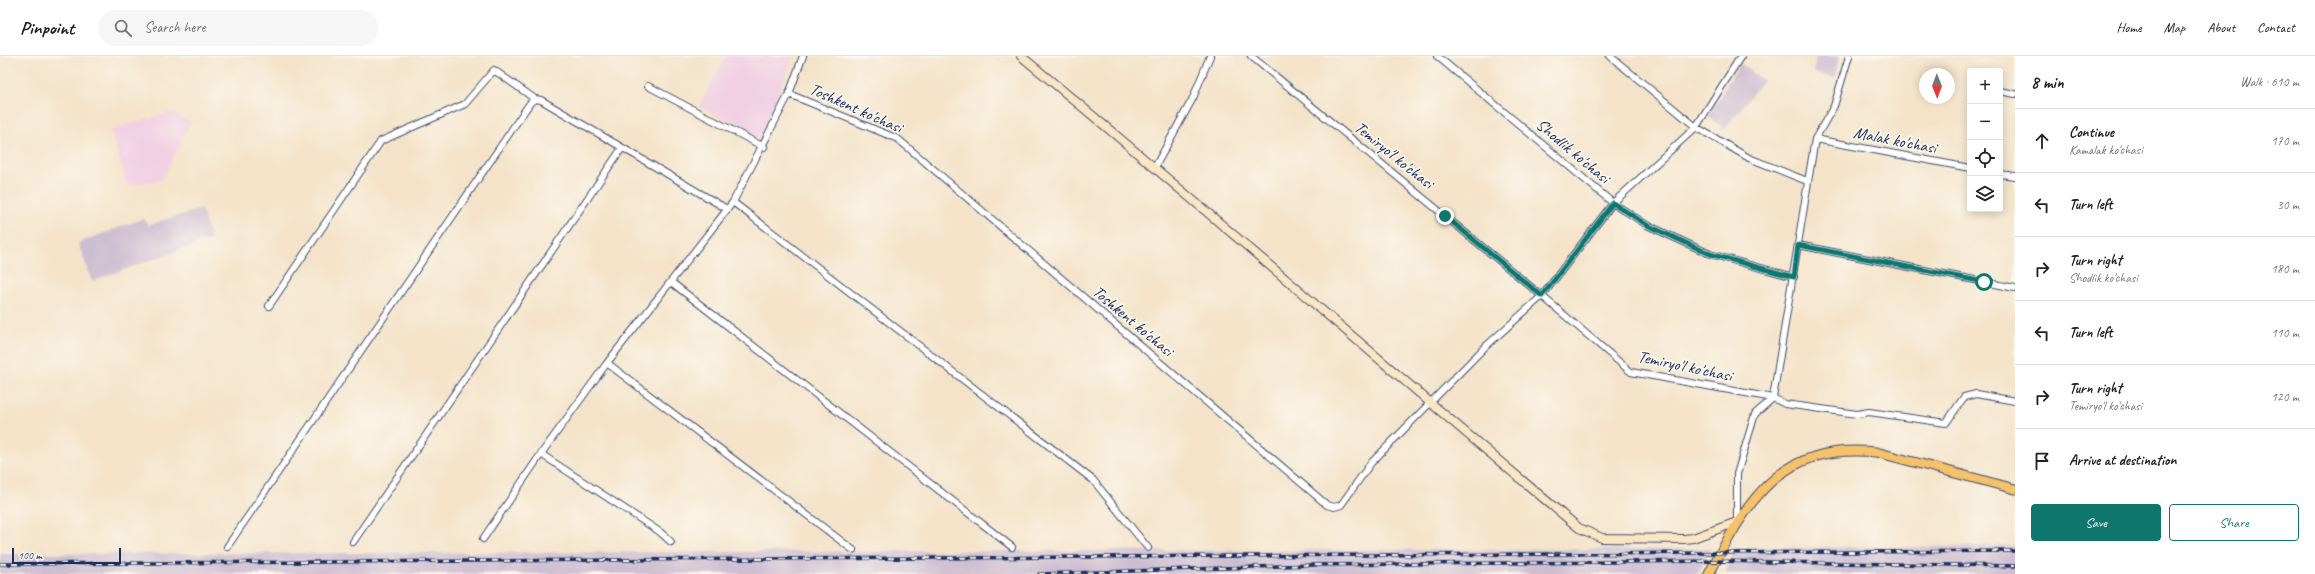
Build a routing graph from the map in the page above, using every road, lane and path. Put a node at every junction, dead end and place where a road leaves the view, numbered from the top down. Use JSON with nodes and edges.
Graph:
{"nodes":[{"id":1,"x":804,"y":56,"type":"edge"},
{"id":2,"x":1021,"y":56,"type":"edge"},
{"id":3,"x":1210,"y":56,"type":"edge"},
{"id":4,"x":1251,"y":56,"type":"edge"},
{"id":5,"x":1437,"y":56,"type":"edge"},
{"id":6,"x":1610,"y":56,"type":"edge"},
{"id":7,"x":1741,"y":56,"type":"edge"},
{"id":8,"x":1849,"y":56,"type":"edge"},
{"id":9,"x":648,"y":86,"type":"dead end"},
{"id":10,"x":2003,"y":92,"type":"edge"},
{"id":11,"x":789,"y":94,"type":"junction"},
{"id":12,"x":2015,"y":94,"type":"edge"},
{"id":13,"x":535,"y":99,"type":"junction"},
{"id":14,"x":1696,"y":127,"type":"junction"},
{"id":15,"x":1815,"y":139,"type":"junction"},
{"id":16,"x":764,"y":146,"type":"junction"},
{"id":17,"x":622,"y":148,"type":"junction"},
{"id":18,"x":1155,"y":167,"type":"junction"},
{"id":19,"x":1967,"y":167,"type":"edge"},
{"id":20,"x":2003,"y":174,"type":"edge"},
{"id":21,"x":2015,"y":176,"type":"edge"},
{"id":22,"x":1807,"y":181,"type":"junction"},
{"id":23,"x":733,"y":202,"type":"junction"},
{"id":24,"x":1613,"y":203,"type":"junction"},
{"id":25,"x":727,"y":210,"type":"junction"},
{"id":26,"x":1798,"y":245,"type":"junction"},
{"id":27,"x":1794,"y":277,"type":"junction"},
{"id":28,"x":671,"y":282,"type":"junction"},
{"id":29,"x":2015,"y":288,"type":"edge"},
{"id":30,"x":1542,"y":296,"type":"junction"},
{"id":31,"x":269,"y":306,"type":"dead end"},
{"id":32,"x":607,"y":363,"type":"junction"},
{"id":33,"x":1774,"y":398,"type":"junction"},
{"id":34,"x":2015,"y":401,"type":"edge"},
{"id":35,"x":1429,"y":403,"type":"junction"},
{"id":36,"x":541,"y":454,"type":"junction"},
{"id":37,"x":2015,"y":489,"type":"edge"},
{"id":38,"x":1738,"y":522,"type":"junction"},
{"id":39,"x":483,"y":539,"type":"dead end"},
{"id":40,"x":353,"y":542,"type":"dead end"},
{"id":41,"x":671,"y":542,"type":"dead end"},
{"id":42,"x":227,"y":547,"type":"dead end"},
{"id":43,"x":1012,"y":547,"type":"dead end"},
{"id":44,"x":1148,"y":548,"type":"dead end"},
{"id":45,"x":853,"y":550,"type":"dead end"},
{"id":46,"x":1709,"y":574,"type":"edge"}],
"edges":[{"from":1,"to":11,"type":"street"},
{"from":2,"to":18,"type":"street"},
{"from":3,"to":18,"type":"street"},
{"from":4,"to":30,"type":"street","name":"Temiryo'l ko'chasi"},
{"from":5,"to":24,"type":"street","name":"Shodlik ko'chasi"},
{"from":6,"to":14,"type":"street"},
{"from":7,"to":14,"type":"street"},
{"from":8,"to":15,"type":"street"},
{"from":9,"to":16,"type":"street"},
{"from":10,"to":12,"type":"street"},
{"from":11,"to":16,"type":"street"},
{"from":11,"to":35,"type":"street","name":"Toshkent ko'chasi"},
{"from":13,"to":17,"type":"street"},
{"from":13,"to":31,"type":"street"},
{"from":13,"to":42,"type":"street"},
{"from":14,"to":22,"type":"street"},
{"from":14,"to":24,"type":"street"},
{"from":15,"to":19,"type":"street","name":"Malak ko'chasi"},
{"from":15,"to":22,"type":"street"},
{"from":16,"to":23,"type":"street"},
{"from":17,"to":25,"type":"street"},
{"from":17,"to":40,"type":"street"},
{"from":18,"to":35,"type":"street"},
{"from":20,"to":21,"type":"street"},
{"from":22,"to":26,"type":"street"},
{"from":23,"to":25,"type":"street"},
{"from":23,"to":44,"type":"street"},
{"from":24,"to":27,"type":"street","name":"Shodlik ko'chasi"},
{"from":24,"to":30,"type":"street"},
{"from":25,"to":28,"type":"street"},
{"from":26,"to":27,"type":"street"},
{"from":26,"to":29,"type":"street"},
{"from":27,"to":33,"type":"street"},
{"from":28,"to":32,"type":"street"},
{"from":28,"to":43,"type":"street"},
{"from":30,"to":33,"type":"street","name":"Temiryo'l ko'chasi"},
{"from":30,"to":35,"type":"street"},
{"from":32,"to":36,"type":"street"},
{"from":32,"to":45,"type":"street"},
{"from":33,"to":34,"type":"street","name":"Temiryo'l ko'chasi"},
{"from":33,"to":38,"type":"street"},
{"from":35,"to":38,"type":"street"},
{"from":36,"to":39,"type":"street"},
{"from":36,"to":41,"type":"street"},
{"from":37,"to":38,"type":"main road"},
{"from":38,"to":46,"type":"main road"}]}
